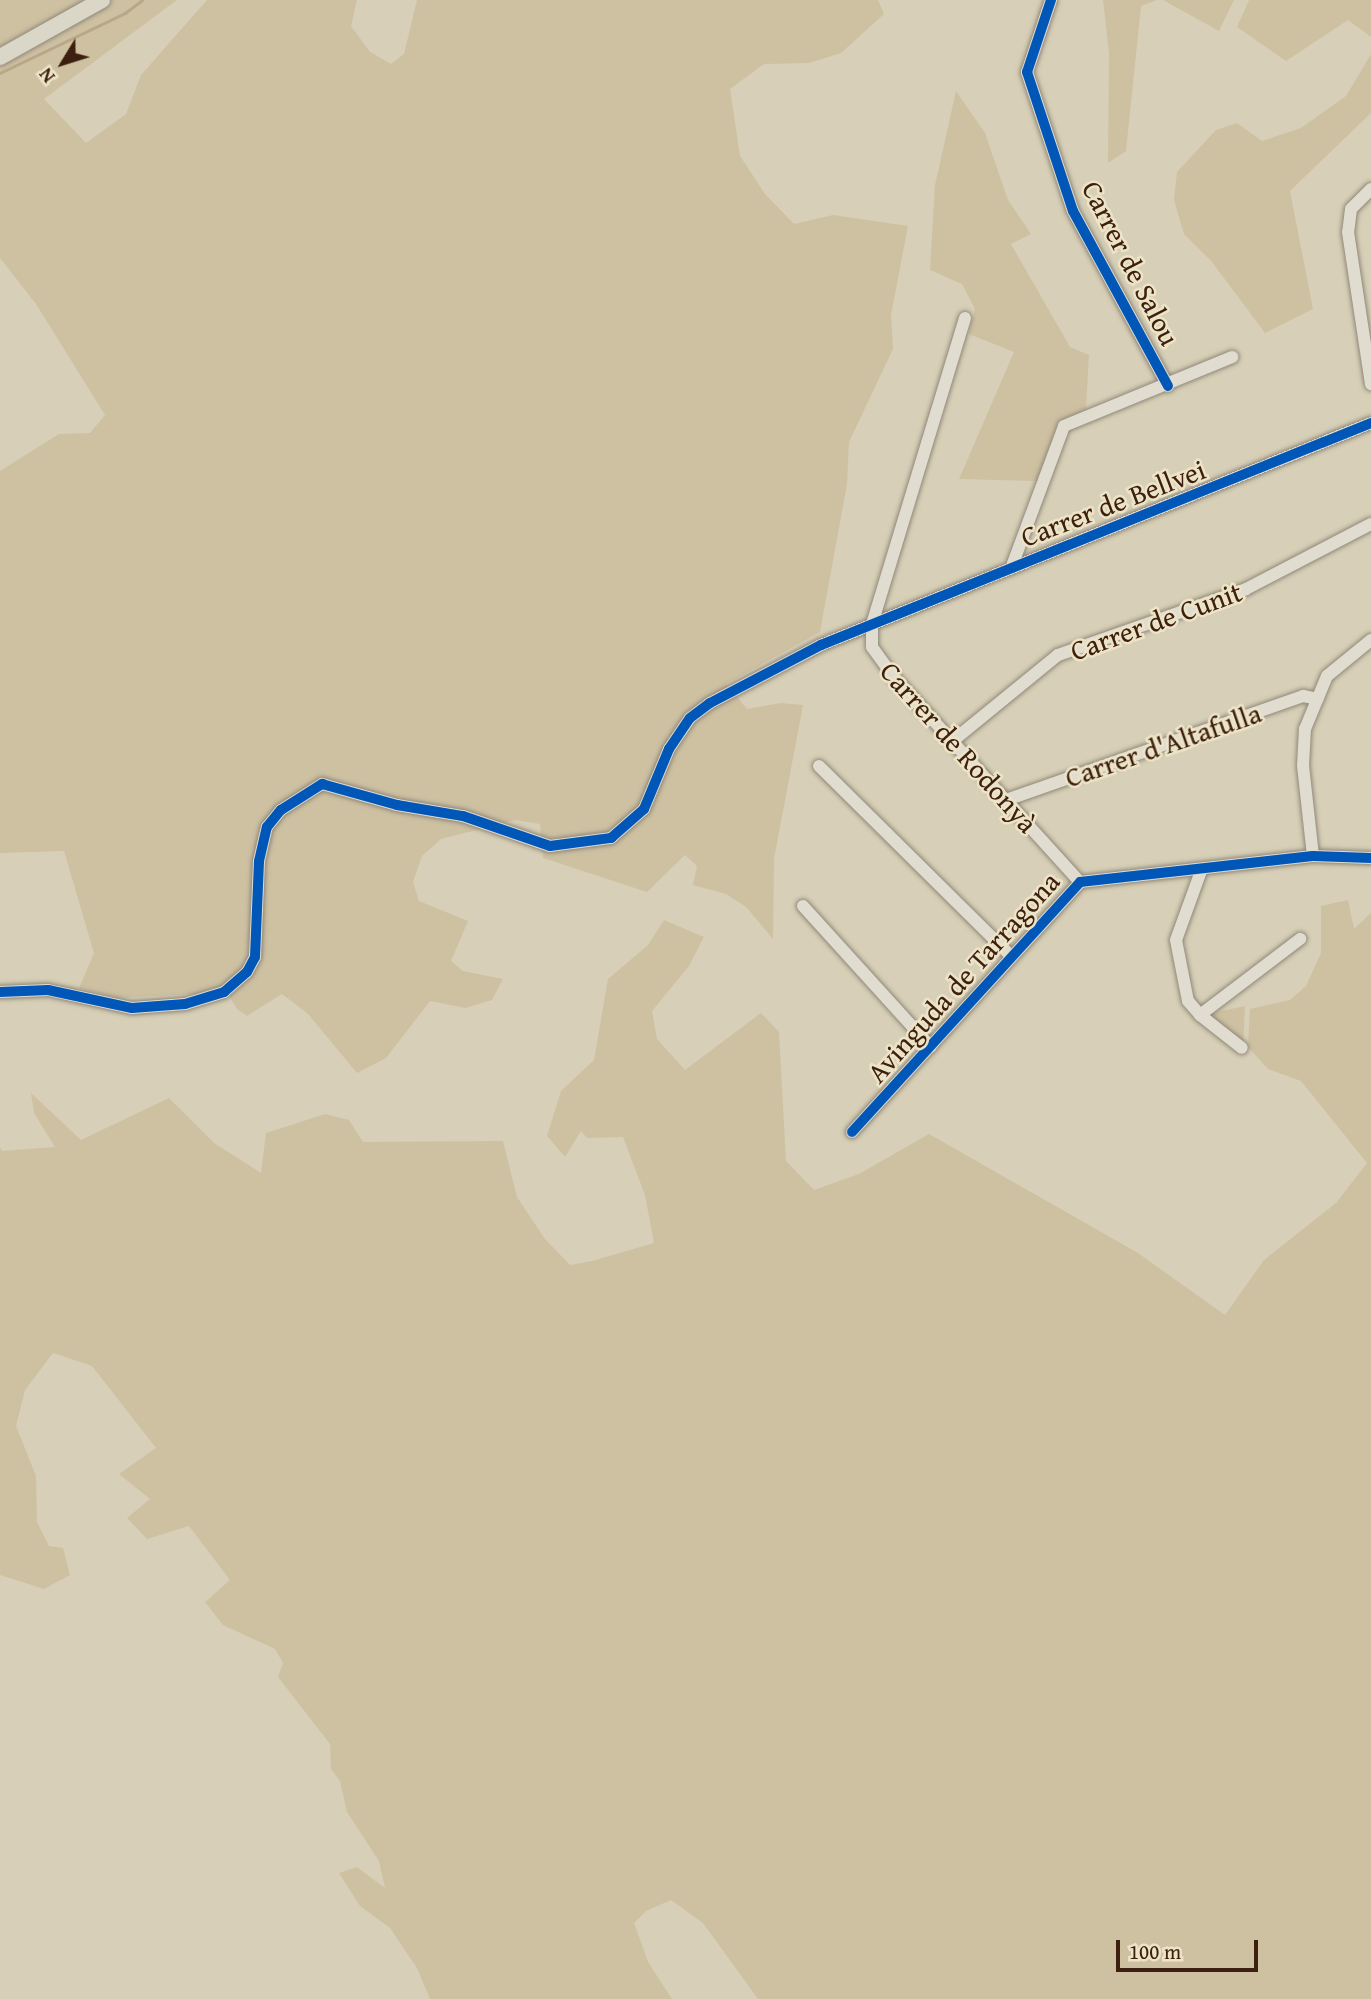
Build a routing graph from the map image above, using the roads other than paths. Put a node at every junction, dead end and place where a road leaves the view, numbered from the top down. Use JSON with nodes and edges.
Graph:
{"nodes":[{"id":1,"x":102,"y":0,"type":"edge"},
{"id":2,"x":1051,"y":0,"type":"edge"},
{"id":3,"x":0,"y":57,"type":"edge"},
{"id":4,"x":1371,"y":190,"type":"edge"},
{"id":5,"x":965,"y":318,"type":"dead end"},
{"id":6,"x":1232,"y":358,"type":"dead end"},
{"id":7,"x":1371,"y":384,"type":"edge"},
{"id":8,"x":1168,"y":386,"type":"junction"},
{"id":9,"x":1371,"y":423,"type":"edge"},
{"id":10,"x":1371,"y":524,"type":"edge"},
{"id":11,"x":1012,"y":566,"type":"junction"},
{"id":12,"x":872,"y":624,"type":"junction"},
{"id":13,"x":1371,"y":640,"type":"edge"},
{"id":14,"x":1318,"y":699,"type":"junction"},
{"id":15,"x":955,"y":739,"type":"junction"},
{"id":16,"x":819,"y":766,"type":"dead end"},
{"id":17,"x":1009,"y":799,"type":"junction"},
{"id":18,"x":1313,"y":856,"type":"junction"},
{"id":19,"x":1371,"y":858,"type":"edge"},
{"id":20,"x":1201,"y":871,"type":"junction"},
{"id":21,"x":1080,"y":882,"type":"junction"},
{"id":22,"x":803,"y":906,"type":"dead end"},
{"id":23,"x":1300,"y":939,"type":"dead end"},
{"id":24,"x":1010,"y":955,"type":"junction"},
{"id":25,"x":0,"y":992,"type":"edge"},
{"id":26,"x":1200,"y":1015,"type":"junction"},
{"id":27,"x":931,"y":1047,"type":"junction"},
{"id":28,"x":1242,"y":1048,"type":"dead end"},
{"id":29,"x":852,"y":1132,"type":"dead end"}],
"edges":[{"from":1,"to":3,"type":"main road"},
{"from":2,"to":8,"type":"street","name":"Carrer de Salou"},
{"from":4,"to":7,"type":"street"},
{"from":5,"to":12,"type":"street","name":"Carrer de Rodonyà"},
{"from":6,"to":8,"type":"street"},
{"from":8,"to":11,"type":"street"},
{"from":9,"to":11,"type":"street","name":"Carrer de Bellvei"},
{"from":10,"to":15,"type":"street","name":"Carrer de Cunit"},
{"from":11,"to":12,"type":"street","name":"Carrer de Bellvei"},
{"from":12,"to":15,"type":"street","name":"Carrer de Rodonyà"},
{"from":12,"to":25,"type":"street","name":"Carrer de Bellvei"},
{"from":13,"to":14,"type":"street"},
{"from":14,"to":17,"type":"street","name":"Carrer d'Altafulla"},
{"from":14,"to":18,"type":"street"},
{"from":15,"to":17,"type":"street","name":"Carrer de Rodonyà"},
{"from":16,"to":24,"type":"street"},
{"from":17,"to":21,"type":"street","name":"Carrer de Rodonyà"},
{"from":18,"to":19,"type":"street","name":"Avinguda de Tarragona"},
{"from":18,"to":20,"type":"street","name":"Avinguda de Tarragona"},
{"from":20,"to":21,"type":"street","name":"Avinguda de Tarragona"},
{"from":20,"to":26,"type":"street"},
{"from":21,"to":24,"type":"street","name":"Avinguda de Tarragona"},
{"from":22,"to":27,"type":"street"},
{"from":23,"to":26,"type":"street"},
{"from":24,"to":27,"type":"street","name":"Avinguda de Tarragona"},
{"from":26,"to":28,"type":"street"},
{"from":27,"to":29,"type":"street","name":"Avinguda de Tarragona"}]}
